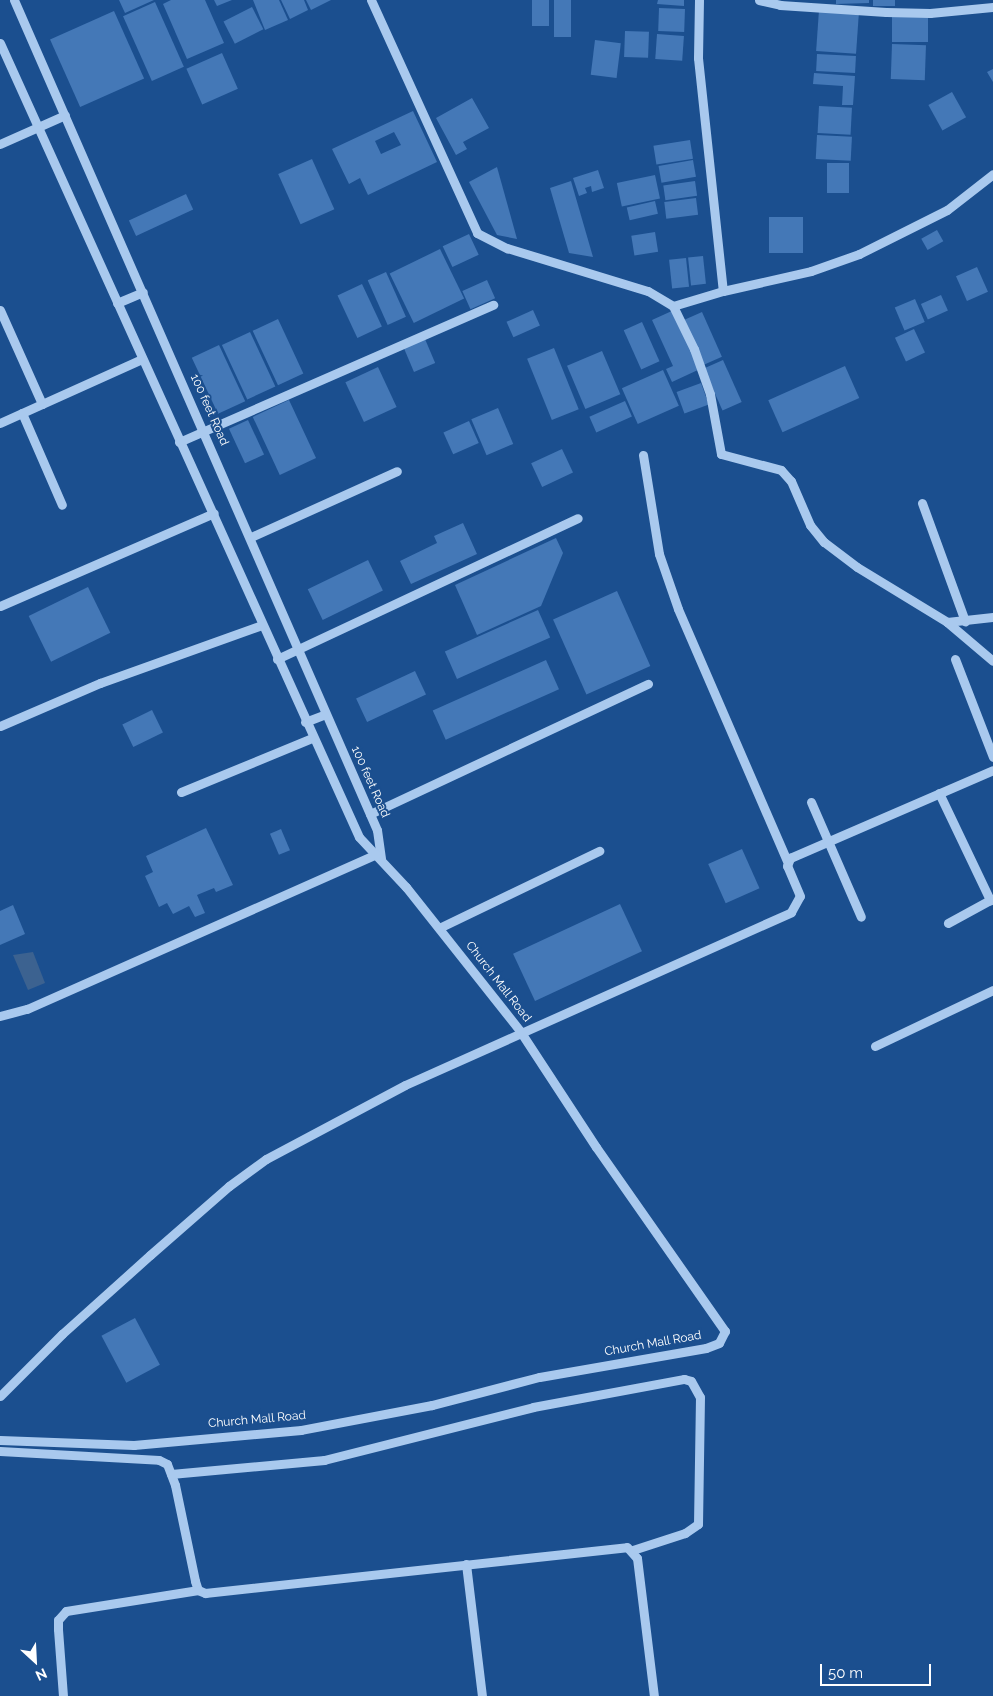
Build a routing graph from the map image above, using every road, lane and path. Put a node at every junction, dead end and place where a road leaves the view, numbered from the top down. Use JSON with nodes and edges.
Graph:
{"nodes":[{"id":1,"x":14,"y":0,"type":"edge"},
{"id":2,"x":370,"y":0,"type":"edge"},
{"id":3,"x":699,"y":0,"type":"edge"},
{"id":4,"x":759,"y":0,"type":"edge"},
{"id":5,"x":993,"y":6,"type":"edge"},
{"id":6,"x":0,"y":43,"type":"edge"},
{"id":7,"x":65,"y":116,"type":"junction"},
{"id":8,"x":36,"y":127,"type":"junction"},
{"id":9,"x":0,"y":144,"type":"edge"},
{"id":10,"x":993,"y":174,"type":"edge"},
{"id":11,"x":723,"y":291,"type":"junction"},
{"id":12,"x":143,"y":292,"type":"junction"},
{"id":13,"x":117,"y":303,"type":"junction"},
{"id":14,"x":493,"y":305,"type":"dead end"},
{"id":15,"x":673,"y":306,"type":"junction"},
{"id":16,"x":0,"y":310,"type":"edge"},
{"id":17,"x":142,"y":359,"type":"junction"},
{"id":18,"x":42,"y":404,"type":"junction"},
{"id":19,"x":22,"y":413,"type":"junction"},
{"id":20,"x":0,"y":423,"type":"edge"},
{"id":21,"x":204,"y":431,"type":"junction"},
{"id":22,"x":179,"y":442,"type":"junction"},
{"id":23,"x":643,"y":455,"type":"dead end"},
{"id":24,"x":397,"y":471,"type":"dead end"},
{"id":25,"x":922,"y":503,"type":"dead end"},
{"id":26,"x":62,"y":505,"type":"dead end"},
{"id":27,"x":214,"y":513,"type":"junction"},
{"id":28,"x":578,"y":518,"type":"dead end"},
{"id":29,"x":251,"y":537,"type":"junction"},
{"id":30,"x":0,"y":606,"type":"edge"},
{"id":31,"x":993,"y":617,"type":"edge"},
{"id":32,"x":965,"y":621,"type":"junction"},
{"id":33,"x":947,"y":622,"type":"junction"},
{"id":34,"x":262,"y":625,"type":"junction"},
{"id":35,"x":299,"y":650,"type":"junction"},
{"id":36,"x":277,"y":659,"type":"junction"},
{"id":37,"x":954,"y":659,"type":"dead end"},
{"id":38,"x":993,"y":661,"type":"edge"},
{"id":39,"x":648,"y":684,"type":"dead end"},
{"id":40,"x":326,"y":714,"type":"junction"},
{"id":41,"x":306,"y":722,"type":"junction"},
{"id":42,"x":0,"y":726,"type":"edge"},
{"id":43,"x":312,"y":738,"type":"junction"},
{"id":44,"x":993,"y":757,"type":"edge"},
{"id":45,"x":993,"y":770,"type":"edge"},
{"id":46,"x":181,"y":792,"type":"dead end"},
{"id":47,"x":939,"y":793,"type":"junction"},
{"id":48,"x":811,"y":802,"type":"dead end"},
{"id":49,"x":370,"y":814,"type":"junction"},
{"id":50,"x":828,"y":841,"type":"junction"},
{"id":51,"x":599,"y":851,"type":"dead end"},
{"id":52,"x":378,"y":856,"type":"junction"},
{"id":53,"x":787,"y":861,"type":"junction"},
{"id":54,"x":861,"y":917,"type":"dead end"},
{"id":55,"x":948,"y":923,"type":"dead end"},
{"id":56,"x":439,"y":928,"type":"junction"},
{"id":57,"x":993,"y":990,"type":"edge"},
{"id":58,"x":0,"y":1016,"type":"edge"},
{"id":59,"x":520,"y":1031,"type":"junction"},
{"id":60,"x":876,"y":1046,"type":"dead end"},
{"id":61,"x":0,"y":1396,"type":"edge"},
{"id":62,"x":0,"y":1440,"type":"edge"},
{"id":63,"x":0,"y":1451,"type":"edge"},
{"id":64,"x":171,"y":1474,"type":"junction"},
{"id":65,"x":633,"y":1550,"type":"junction"},
{"id":66,"x":466,"y":1564,"type":"junction"},
{"id":67,"x":198,"y":1590,"type":"junction"},
{"id":68,"x":63,"y":1696,"type":"edge"},
{"id":69,"x":482,"y":1696,"type":"edge"},
{"id":70,"x":654,"y":1696,"type":"edge"}],
"edges":[{"from":1,"to":7,"type":"street","name":"100 feet Road"},
{"from":2,"to":15,"type":"street"},
{"from":3,"to":11,"type":"street"},
{"from":4,"to":5,"type":"street"},
{"from":6,"to":8,"type":"street"},
{"from":7,"to":8,"type":"street"},
{"from":7,"to":12,"type":"street","name":"100 feet Road"},
{"from":8,"to":9,"type":"street"},
{"from":8,"to":13,"type":"street"},
{"from":10,"to":11,"type":"street"},
{"from":11,"to":15,"type":"street"},
{"from":12,"to":13,"type":"street"},
{"from":12,"to":21,"type":"street","name":"100 feet Road"},
{"from":13,"to":17,"type":"street"},
{"from":14,"to":21,"type":"street"},
{"from":15,"to":33,"type":"street"},
{"from":16,"to":18,"type":"street"},
{"from":17,"to":18,"type":"street"},
{"from":17,"to":22,"type":"street"},
{"from":18,"to":19,"type":"street"},
{"from":19,"to":20,"type":"street"},
{"from":19,"to":26,"type":"street"},
{"from":21,"to":22,"type":"street"},
{"from":21,"to":29,"type":"street","name":"100 feet Road"},
{"from":22,"to":27,"type":"street"},
{"from":23,"to":53,"type":"street"},
{"from":24,"to":29,"type":"street"},
{"from":25,"to":32,"type":"street"},
{"from":27,"to":30,"type":"street"},
{"from":27,"to":34,"type":"street"},
{"from":28,"to":35,"type":"street"},
{"from":29,"to":35,"type":"street","name":"100 feet Road"},
{"from":31,"to":32,"type":"street"},
{"from":32,"to":33,"type":"street"},
{"from":33,"to":38,"type":"street"},
{"from":34,"to":36,"type":"street"},
{"from":34,"to":42,"type":"street"},
{"from":35,"to":36,"type":"street"},
{"from":35,"to":40,"type":"street","name":"100 feet Road"},
{"from":36,"to":41,"type":"street"},
{"from":37,"to":44,"type":"street"},
{"from":39,"to":49,"type":"street"},
{"from":40,"to":41,"type":"street"},
{"from":40,"to":49,"type":"street","name":"100 feet Road"},
{"from":41,"to":43,"type":"street"},
{"from":43,"to":46,"type":"street"},
{"from":43,"to":52,"type":"street"},
{"from":45,"to":47,"type":"street"},
{"from":47,"to":50,"type":"street"},
{"from":47,"to":55,"type":"street"},
{"from":48,"to":50,"type":"street"},
{"from":49,"to":52,"type":"street","name":"100 feet Road"},
{"from":50,"to":53,"type":"street"},
{"from":50,"to":54,"type":"street"},
{"from":51,"to":56,"type":"street"},
{"from":52,"to":56,"type":"street","name":"Church Mall Road"},
{"from":52,"to":58,"type":"street"},
{"from":53,"to":59,"type":"street"},
{"from":56,"to":59,"type":"street","name":"Church Mall Road"},
{"from":57,"to":60,"type":"street"},
{"from":59,"to":61,"type":"street"},
{"from":59,"to":62,"type":"street","name":"Church Mall Road"},
{"from":63,"to":64,"type":"street"},
{"from":64,"to":65,"type":"street"},
{"from":64,"to":67,"type":"street"},
{"from":65,"to":66,"type":"street"},
{"from":65,"to":70,"type":"street"},
{"from":66,"to":67,"type":"street"},
{"from":66,"to":69,"type":"street"},
{"from":67,"to":68,"type":"street"}]}
